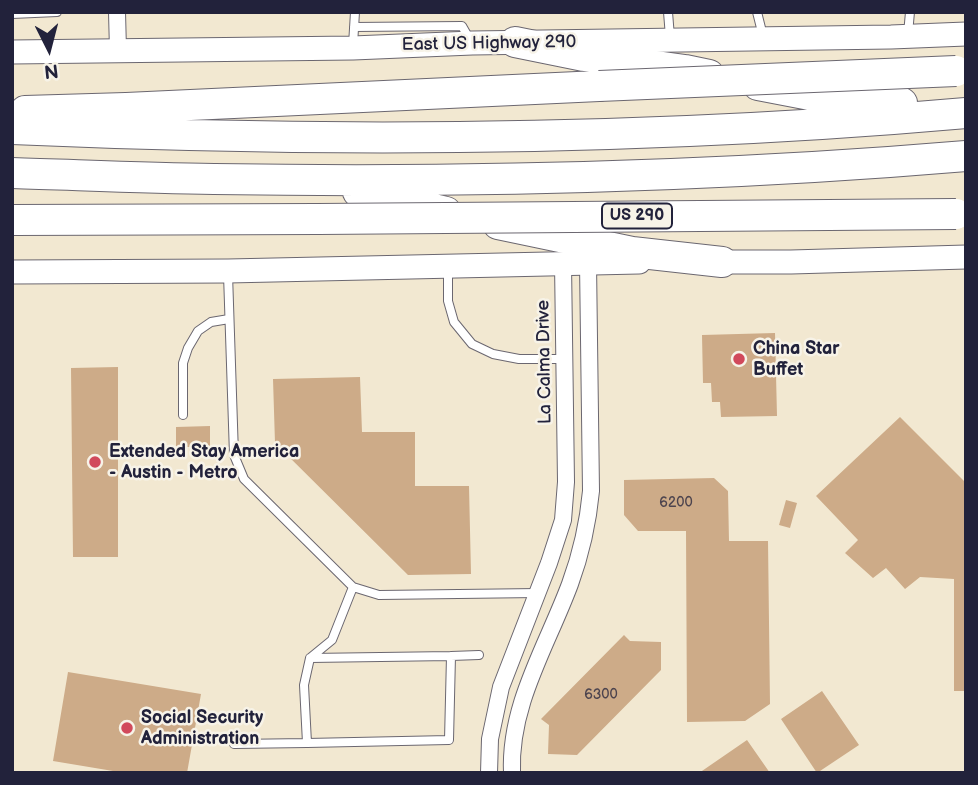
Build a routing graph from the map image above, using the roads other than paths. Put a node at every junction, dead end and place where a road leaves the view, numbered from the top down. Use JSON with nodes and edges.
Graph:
{"nodes":[{"id":1,"x":57,"y":12,"type":"edge"},
{"id":2,"x":117,"y":12,"type":"edge"},
{"id":3,"x":355,"y":12,"type":"edge"},
{"id":4,"x":668,"y":12,"type":"edge"},
{"id":5,"x":757,"y":12,"type":"edge"},
{"id":6,"x":910,"y":12,"type":"edge"},
{"id":7,"x":12,"y":14,"type":"edge"},
{"id":8,"x":966,"y":34,"type":"edge"},
{"id":9,"x":353,"y":37,"type":"junction"},
{"id":10,"x":908,"y":37,"type":"junction"},
{"id":11,"x":764,"y":39,"type":"junction"},
{"id":12,"x":671,"y":40,"type":"junction"},
{"id":13,"x":515,"y":43,"type":"junction"},
{"id":14,"x":118,"y":50,"type":"junction"},
{"id":15,"x":12,"y":52,"type":"edge"},
{"id":16,"x":963,"y":71,"type":"edge"},
{"id":17,"x":966,"y":105,"type":"edge"},
{"id":18,"x":12,"y":111,"type":"edge"},
{"id":19,"x":966,"y":113,"type":"edge"},
{"id":20,"x":12,"y":129,"type":"edge"},
{"id":21,"x":966,"y":156,"type":"edge"},
{"id":22,"x":12,"y":173,"type":"edge"},
{"id":23,"x":293,"y":180,"type":"junction"},
{"id":24,"x":966,"y":213,"type":"edge"},
{"id":25,"x":12,"y":220,"type":"edge"},
{"id":26,"x":966,"y":257,"type":"edge"},
{"id":27,"x":722,"y":261,"type":"junction"},
{"id":28,"x":563,"y":263,"type":"junction"},
{"id":29,"x":588,"y":263,"type":"junction"},
{"id":30,"x":448,"y":265,"type":"junction"},
{"id":31,"x":228,"y":271,"type":"junction"},
{"id":32,"x":12,"y":272,"type":"edge"},
{"id":33,"x":229,"y":319,"type":"junction"},
{"id":34,"x":564,"y":359,"type":"junction"},
{"id":35,"x":183,"y":415,"type":"dead end"},
{"id":36,"x":591,"y":458,"type":"junction"},
{"id":37,"x":565,"y":461,"type":"junction"},
{"id":38,"x":353,"y":587,"type":"junction"},
{"id":39,"x":538,"y":593,"type":"junction"},
{"id":40,"x":565,"y":596,"type":"junction"},
{"id":41,"x":479,"y":655,"type":"dead end"},
{"id":42,"x":451,"y":656,"type":"junction"},
{"id":43,"x":310,"y":658,"type":"junction"},
{"id":44,"x":307,"y":743,"type":"junction"},
{"id":45,"x":234,"y":744,"type":"dead end"},
{"id":46,"x":489,"y":773,"type":"edge"},
{"id":47,"x":512,"y":773,"type":"edge"}],
"edges":[{"from":1,"to":7,"type":"lane"},
{"from":2,"to":14,"type":"street"},
{"from":3,"to":9,"type":"lane"},
{"from":4,"to":12,"type":"lane"},
{"from":5,"to":11,"type":"lane"},
{"from":6,"to":10,"type":"lane"},
{"from":8,"to":10,"type":"main road","name":"East US Highway 290"},
{"from":9,"to":13,"type":"main road","name":"East US Highway 290"},
{"from":9,"to":14,"type":"main road","name":"East US Highway 290"},
{"from":10,"to":11,"type":"main road","name":"East US Highway 290"},
{"from":11,"to":12,"type":"main road","name":"East US Highway 290"},
{"from":12,"to":13,"type":"main road","name":"East US Highway 290"},
{"from":13,"to":17,"type":"highway"},
{"from":14,"to":15,"type":"main road","name":"East US Highway 290"},
{"from":16,"to":18,"type":"highway","bridge":true},
{"from":19,"to":20,"type":"highway"},
{"from":21,"to":23,"type":"highway"},
{"from":22,"to":23,"type":"highway"},
{"from":23,"to":27,"type":"highway"},
{"from":24,"to":25,"type":"highway","number":"US 290","bridge":true},
{"from":26,"to":27,"type":"main road"},
{"from":27,"to":29,"type":"main road"},
{"from":28,"to":29,"type":"main road"},
{"from":28,"to":30,"type":"main road"},
{"from":28,"to":34,"type":"street","name":"La Calma Drive"},
{"from":29,"to":36,"type":"street"},
{"from":30,"to":31,"type":"main road"},
{"from":30,"to":34,"type":"lane"},
{"from":31,"to":32,"type":"main road"},
{"from":31,"to":33,"type":"lane"},
{"from":33,"to":35,"type":"lane"},
{"from":33,"to":38,"type":"lane"},
{"from":34,"to":37,"type":"street","name":"La Calma Drive"},
{"from":36,"to":37,"type":"street"},
{"from":36,"to":40,"type":"street"},
{"from":37,"to":39,"type":"street","name":"La Calma Drive"},
{"from":38,"to":39,"type":"lane"},
{"from":38,"to":43,"type":"lane"},
{"from":39,"to":40,"type":"street"},
{"from":39,"to":46,"type":"street","name":"La Calma Drive"},
{"from":40,"to":47,"type":"street"},
{"from":41,"to":42,"type":"lane"},
{"from":42,"to":43,"type":"lane"},
{"from":42,"to":44,"type":"lane"},
{"from":43,"to":44,"type":"lane"},
{"from":44,"to":45,"type":"lane"}]}
